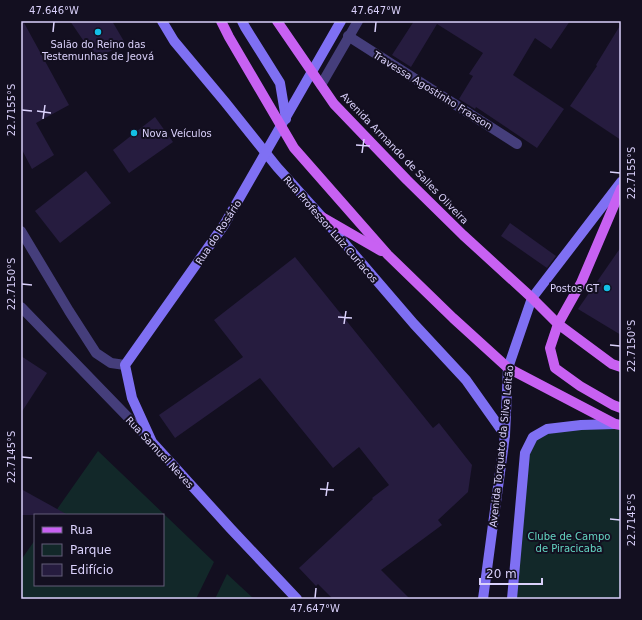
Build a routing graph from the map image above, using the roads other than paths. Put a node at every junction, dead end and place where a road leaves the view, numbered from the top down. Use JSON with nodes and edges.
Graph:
{"nodes":[{"id":1,"x":162,"y":21,"type":"edge"},
{"id":2,"x":221,"y":21,"type":"edge"},
{"id":3,"x":242,"y":21,"type":"edge"},
{"id":4,"x":277,"y":21,"type":"edge"},
{"id":5,"x":341,"y":21,"type":"edge"},
{"id":6,"x":358,"y":21,"type":"edge"},
{"id":7,"x":348,"y":36,"type":"junction"},
{"id":8,"x":321,"y":85,"type":"junction"},
{"id":9,"x":286,"y":119,"type":"junction"},
{"id":10,"x":518,"y":144,"type":"dead end"},
{"id":11,"x":621,"y":182,"type":"edge"},
{"id":12,"x":621,"y":189,"type":"edge"},
{"id":13,"x":322,"y":217,"type":"junction"},
{"id":14,"x":21,"y":232,"type":"edge"},
{"id":15,"x":388,"y":255,"type":"junction"},
{"id":16,"x":532,"y":298,"type":"junction"},
{"id":17,"x":21,"y":307,"type":"edge"},
{"id":18,"x":558,"y":324,"type":"junction"},
{"id":19,"x":125,"y":365,"type":"junction"},
{"id":20,"x":621,"y":367,"type":"edge"},
{"id":21,"x":508,"y":368,"type":"junction"},
{"id":22,"x":621,"y":408,"type":"edge"},
{"id":23,"x":618,"y":425,"type":"edge"},
{"id":24,"x":505,"y":435,"type":"junction"},
{"id":25,"x":152,"y":442,"type":"junction"},
{"id":26,"x":298,"y":599,"type":"edge"},
{"id":27,"x":483,"y":599,"type":"edge"},
{"id":28,"x":512,"y":599,"type":"edge"}],
"edges":[{"from":1,"to":13,"type":"street","name":"Rua Professor Luiz Curiacos"},
{"from":2,"to":15,"type":"main road"},
{"from":3,"to":9,"type":"street"},
{"from":4,"to":8,"type":"main road","name":"Avenida Armando de Salles Oliveira"},
{"from":5,"to":9,"type":"street","name":"Rua do Rosário"},
{"from":6,"to":7,"type":"street"},
{"from":7,"to":8,"type":"street"},
{"from":7,"to":10,"type":"street","name":"Travessa Agostinho Frasson"},
{"from":8,"to":16,"type":"main road","name":"Avenida Armando de Salles Oliveira"},
{"from":9,"to":19,"type":"street","name":"Rua do Rosário"},
{"from":11,"to":16,"type":"street","name":"Avenida Torquato da Silva Leitão"},
{"from":12,"to":18,"type":"main road"},
{"from":13,"to":15,"type":"main road"},
{"from":13,"to":24,"type":"street","name":"Rua Professor Luiz Curiacos"},
{"from":14,"to":19,"type":"street"},
{"from":15,"to":21,"type":"main road"},
{"from":16,"to":18,"type":"main road","name":"Avenida Armando de Salles Oliveira"},
{"from":16,"to":21,"type":"street","name":"Avenida Torquato da Silva Leitão"},
{"from":17,"to":25,"type":"street","name":"Rua Samuel Neves"},
{"from":18,"to":20,"type":"main road"},
{"from":18,"to":22,"type":"main road"},
{"from":19,"to":25,"type":"street"},
{"from":21,"to":23,"type":"main road"},
{"from":21,"to":24,"type":"street","name":"Avenida Torquato da Silva Leitão"},
{"from":23,"to":28,"type":"street"},
{"from":24,"to":27,"type":"street","name":"Avenida Torquato da Silva Leitão"},
{"from":25,"to":26,"type":"street","name":"Rua Samuel Neves"}]}
